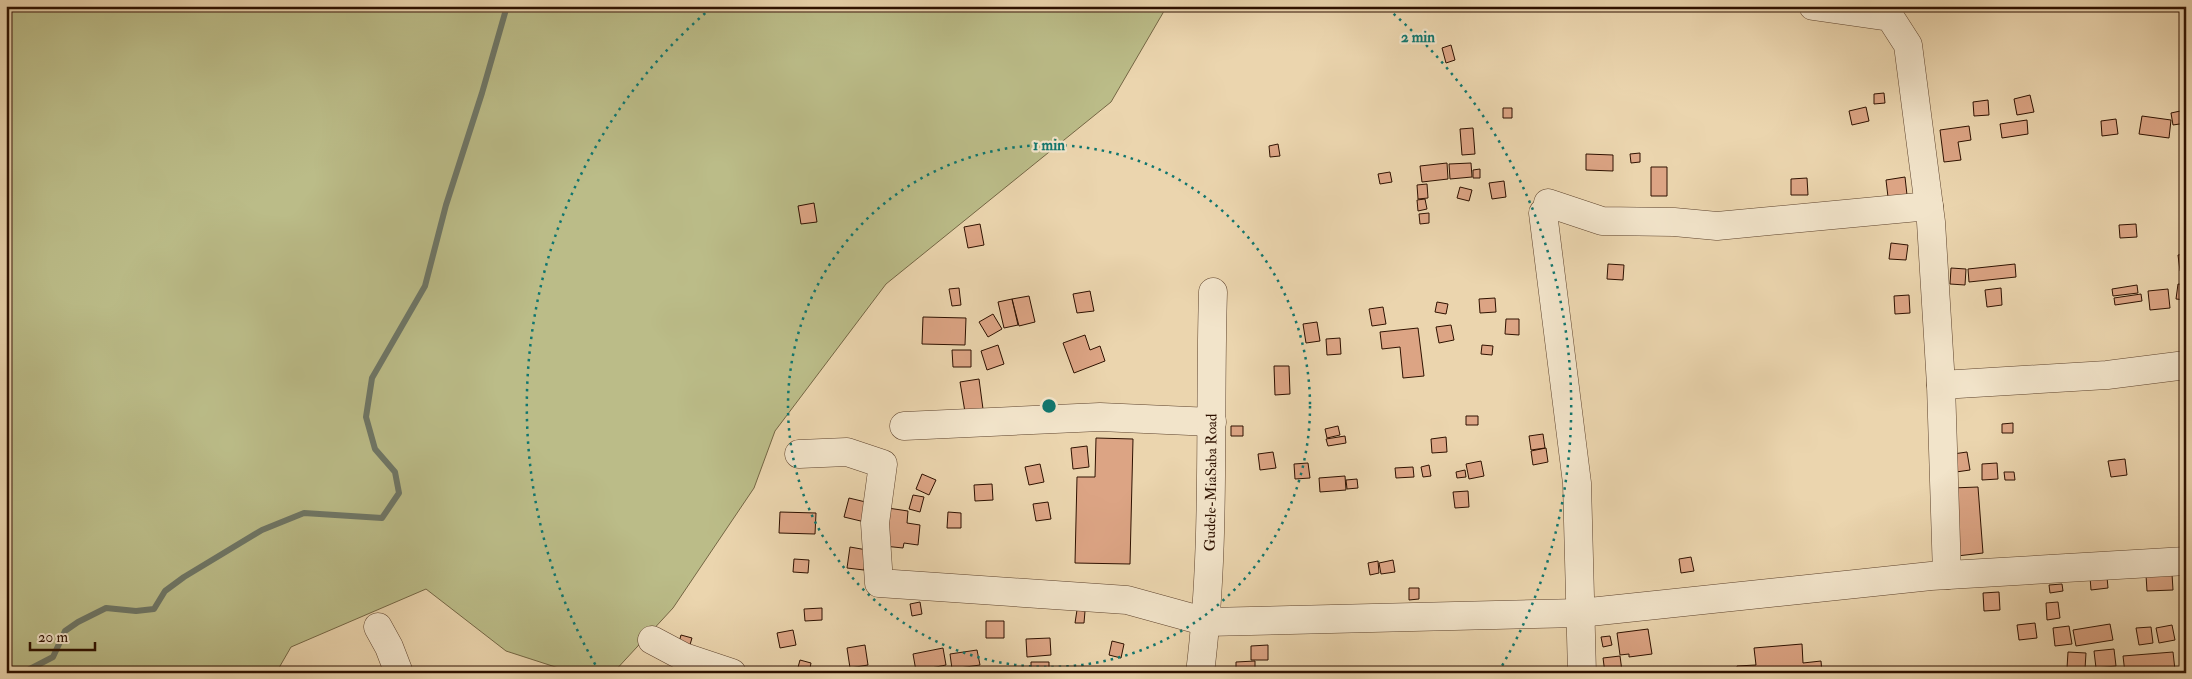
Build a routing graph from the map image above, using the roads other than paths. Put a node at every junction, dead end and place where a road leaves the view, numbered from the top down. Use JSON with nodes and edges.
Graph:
{"nodes":[{"id":1,"x":1813,"y":6,"type":"edge"},
{"id":2,"x":1929,"y":206,"type":"junction"},
{"id":3,"x":1213,"y":292,"type":"dead end"},
{"id":4,"x":2186,"y":366,"type":"edge"},
{"id":5,"x":1941,"y":385,"type":"junction"},
{"id":6,"x":1212,"y":422,"type":"junction"},
{"id":7,"x":904,"y":426,"type":"dead end"},
{"id":8,"x":799,"y":454,"type":"dead end"},
{"id":9,"x":2186,"y":561,"type":"edge"},
{"id":10,"x":1947,"y":575,"type":"junction"},
{"id":11,"x":1580,"y":613,"type":"junction"},
{"id":12,"x":1206,"y":622,"type":"junction"},
{"id":13,"x":378,"y":627,"type":"dead end"},
{"id":14,"x":652,"y":640,"type":"dead end"},
{"id":15,"x":399,"y":673,"type":"edge"},
{"id":16,"x":732,"y":673,"type":"edge"},
{"id":17,"x":1200,"y":673,"type":"edge"},
{"id":18,"x":1582,"y":673,"type":"edge"}],
"edges":[{"from":1,"to":2,"type":"street"},
{"from":2,"to":5,"type":"street"},
{"from":2,"to":11,"type":"street"},
{"from":3,"to":6,"type":"street","name":"Gudele-MiaSaba Road"},
{"from":4,"to":5,"type":"street"},
{"from":5,"to":10,"type":"street"},
{"from":6,"to":7,"type":"street"},
{"from":6,"to":12,"type":"street","name":"Gudele-MiaSaba Road"},
{"from":8,"to":12,"type":"street"},
{"from":9,"to":10,"type":"street"},
{"from":10,"to":11,"type":"street"},
{"from":11,"to":12,"type":"street"},
{"from":11,"to":18,"type":"street"},
{"from":12,"to":17,"type":"street","name":"Gudele-MiaSaba Road"},
{"from":13,"to":15,"type":"street"},
{"from":14,"to":16,"type":"street"}]}
